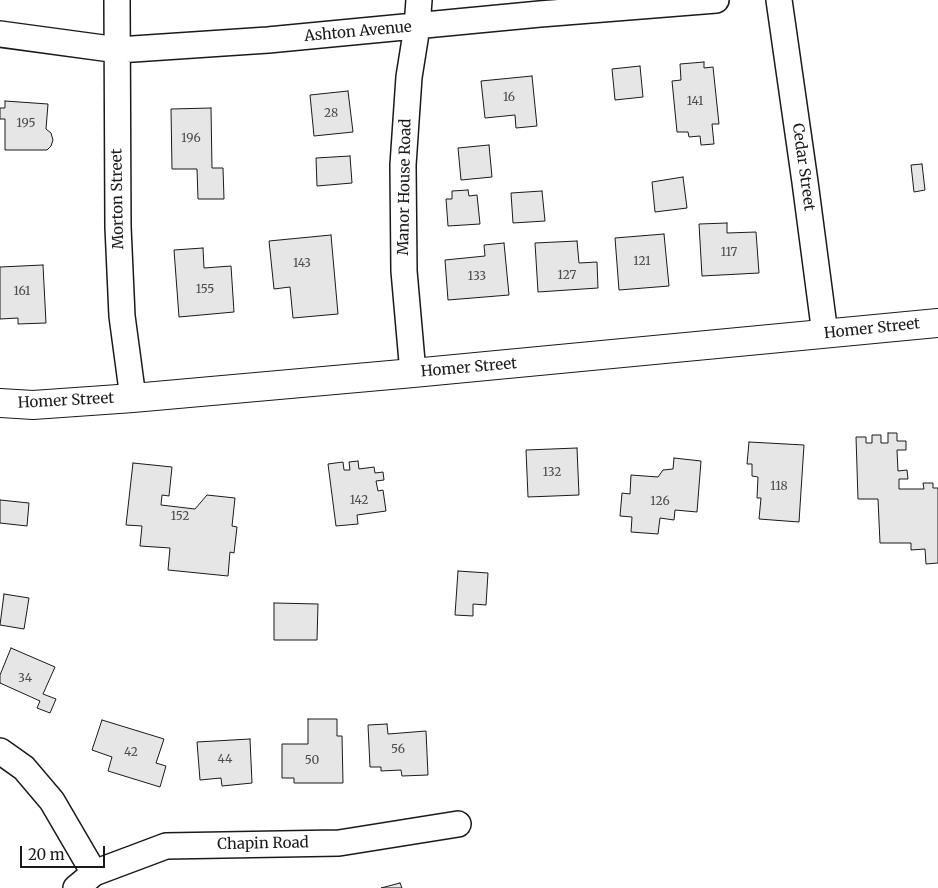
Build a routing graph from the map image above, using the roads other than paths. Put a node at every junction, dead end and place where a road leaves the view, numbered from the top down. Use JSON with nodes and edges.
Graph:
{"nodes":[{"id":1,"x":117,"y":0,"type":"edge"},
{"id":2,"x":419,"y":0,"type":"edge"},
{"id":3,"x":716,"y":0,"type":"edge"},
{"id":4,"x":779,"y":0,"type":"edge"},
{"id":5,"x":417,"y":27,"type":"junction"},
{"id":6,"x":0,"y":34,"type":"edge"},
{"id":7,"x":118,"y":50,"type":"junction"},
{"id":8,"x":938,"y":323,"type":"edge"},
{"id":9,"x":825,"y":334,"type":"junction"},
{"id":10,"x":413,"y":373,"type":"junction"},
{"id":11,"x":133,"y":398,"type":"junction"},
{"id":12,"x":0,"y":404,"type":"edge"},
{"id":13,"x":0,"y":751,"type":"edge"},
{"id":14,"x":458,"y":824,"type":"dead end"},
{"id":15,"x":85,"y":880,"type":"edge"}],
"edges":[{"from":1,"to":7,"type":"street","name":"Morton Street"},
{"from":2,"to":5,"type":"street","name":"Manor House Road"},
{"from":3,"to":5,"type":"street","name":"Ashton Avenue"},
{"from":4,"to":9,"type":"street","name":"Cedar Street"},
{"from":5,"to":7,"type":"street","name":"Ashton Avenue"},
{"from":5,"to":10,"type":"street","name":"Manor House Road"},
{"from":6,"to":7,"type":"street","name":"Ashton Avenue"},
{"from":7,"to":11,"type":"street","name":"Morton Street"},
{"from":8,"to":9,"type":"street","name":"Homer Street"},
{"from":9,"to":10,"type":"street","name":"Homer Street"},
{"from":10,"to":11,"type":"street","name":"Homer Street"},
{"from":11,"to":12,"type":"street","name":"Homer Street"},
{"from":13,"to":15,"type":"street"},
{"from":14,"to":15,"type":"street","name":"Chapin Road"}]}
